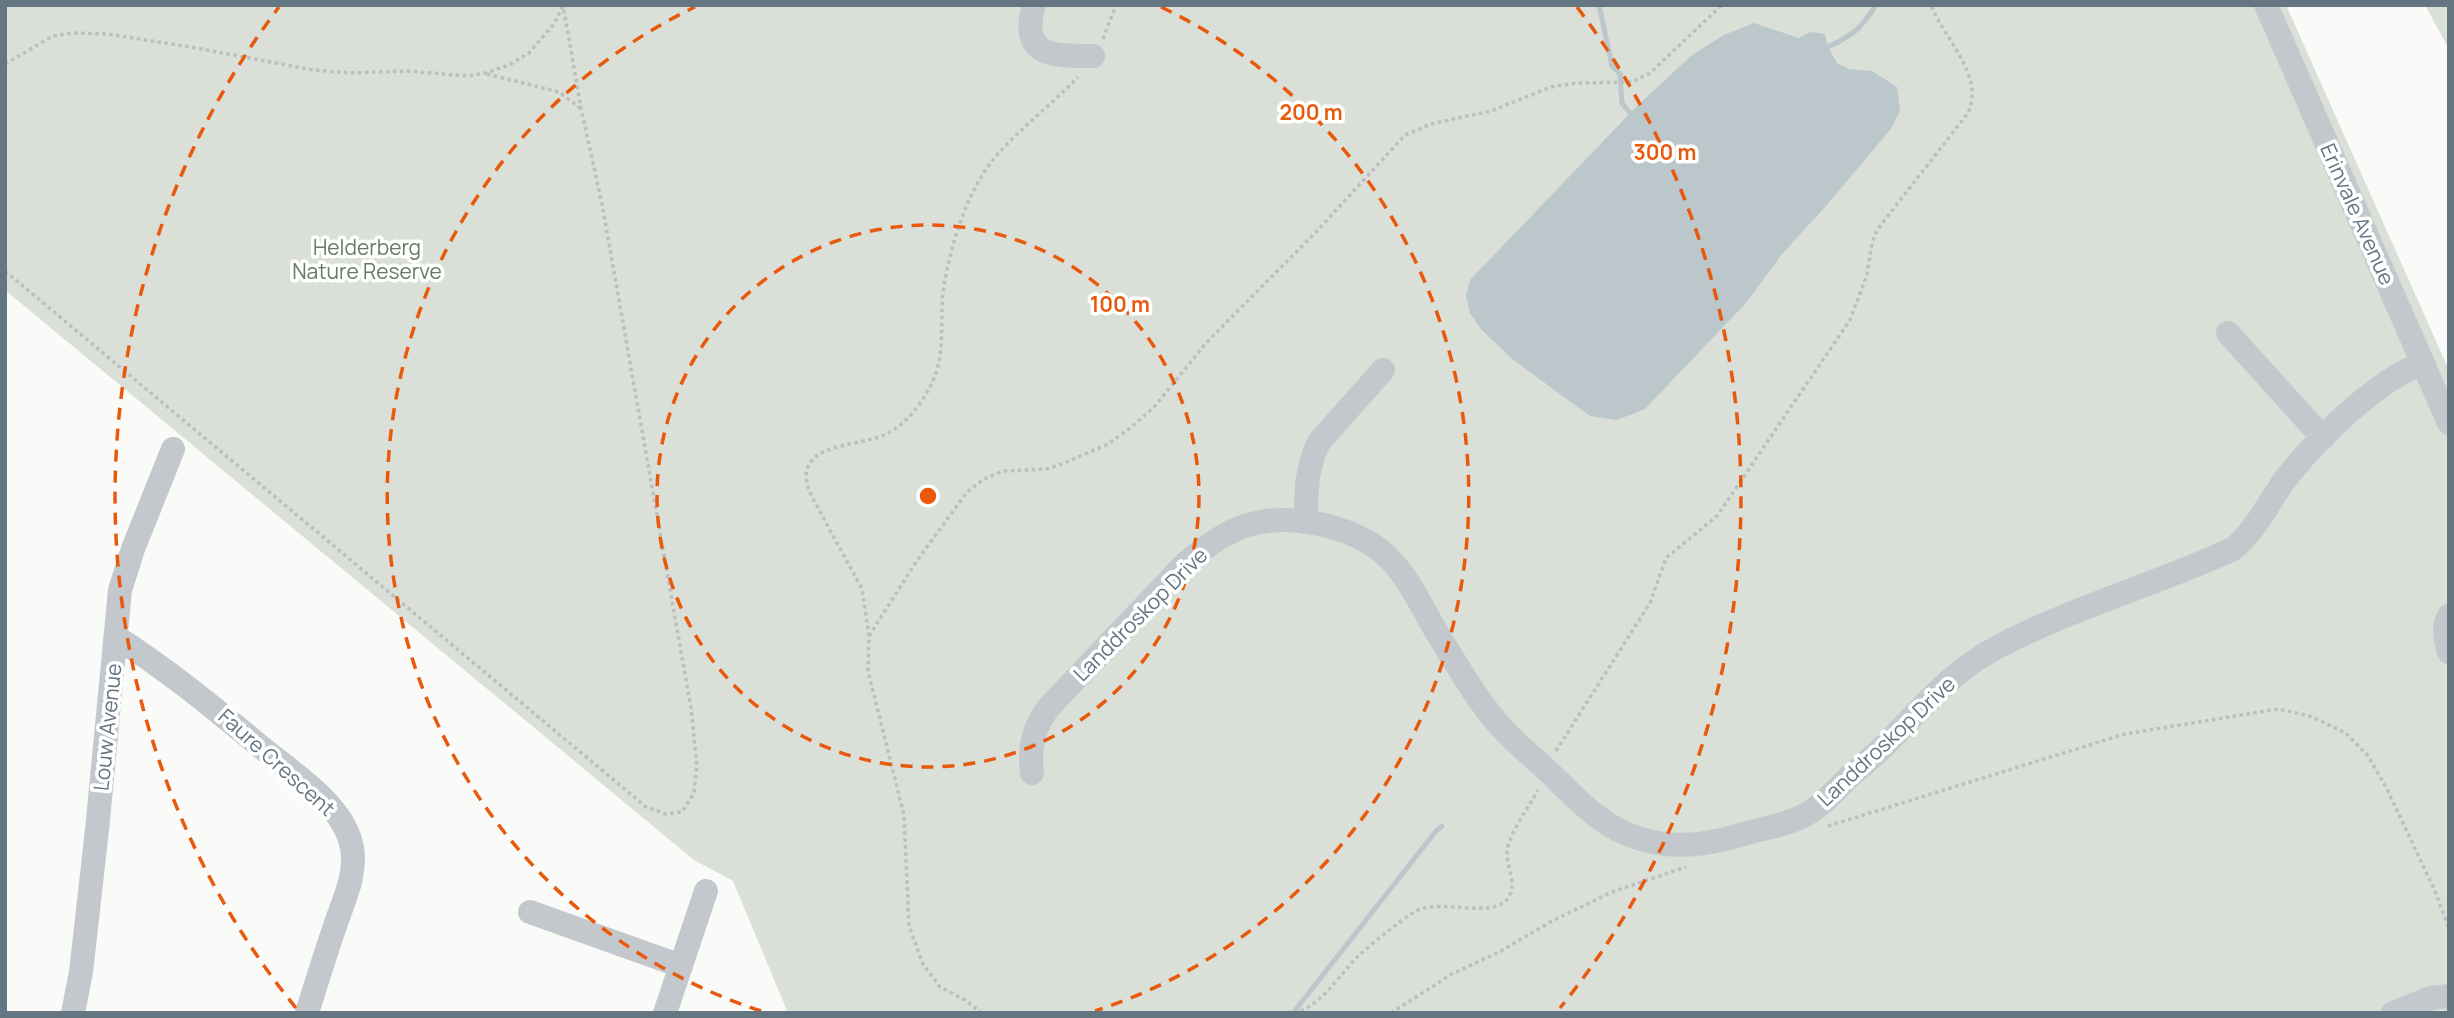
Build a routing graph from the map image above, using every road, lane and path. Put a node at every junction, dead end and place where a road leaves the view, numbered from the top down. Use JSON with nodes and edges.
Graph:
{"nodes":[{"id":1,"x":563,"y":5,"type":"edge"},
{"id":2,"x":1034,"y":5,"type":"edge"},
{"id":3,"x":1116,"y":5,"type":"edge"},
{"id":4,"x":1722,"y":5,"type":"edge"},
{"id":5,"x":1931,"y":5,"type":"edge"},
{"id":6,"x":2266,"y":5,"type":"edge"},
{"id":7,"x":1093,"y":56,"type":"junction"},
{"id":8,"x":5,"y":64,"type":"edge"},
{"id":9,"x":485,"y":74,"type":"junction"},
{"id":10,"x":581,"y":108,"type":"junction"},
{"id":11,"x":5,"y":271,"type":"edge"},
{"id":12,"x":2228,"y":333,"type":"dead end"},
{"id":13,"x":2422,"y":363,"type":"junction"},
{"id":14,"x":1383,"y":370,"type":"dead end"},
{"id":15,"x":2449,"y":423,"type":"edge"},
{"id":16,"x":2323,"y":438,"type":"junction"},
{"id":17,"x":173,"y":449,"type":"dead end"},
{"id":18,"x":1306,"y":522,"type":"junction"},
{"id":19,"x":2449,"y":616,"type":"edge"},
{"id":20,"x":869,"y":636,"type":"junction"},
{"id":21,"x":116,"y":637,"type":"junction"},
{"id":22,"x":2449,"y":652,"type":"edge"},
{"id":23,"x":1548,"y":771,"type":"junction"},
{"id":24,"x":1032,"y":773,"type":"dead end"},
{"id":25,"x":1827,"y":827,"type":"dead end"},
{"id":26,"x":1698,"y":864,"type":"dead end"},
{"id":27,"x":706,"y":891,"type":"dead end"},
{"id":28,"x":530,"y":912,"type":"dead end"},
{"id":29,"x":2449,"y":928,"type":"edge"},
{"id":30,"x":681,"y":966,"type":"junction"},
{"id":31,"x":2449,"y":996,"type":"edge"},
{"id":32,"x":1300,"y":1011,"type":"edge"},
{"id":33,"x":73,"y":1013,"type":"edge"},
{"id":34,"x":307,"y":1013,"type":"edge"},
{"id":35,"x":665,"y":1013,"type":"edge"},
{"id":36,"x":982,"y":1013,"type":"edge"},
{"id":37,"x":1294,"y":1013,"type":"edge"},
{"id":38,"x":1391,"y":1013,"type":"edge"},
{"id":39,"x":2393,"y":1013,"type":"edge"}],
"edges":[{"from":1,"to":9,"type":"path"},
{"from":1,"to":10,"type":"path"},
{"from":2,"to":7,"type":"street"},
{"from":3,"to":7,"type":"path"},
{"from":4,"to":20,"type":"path"},
{"from":5,"to":23,"type":"path"},
{"from":6,"to":13,"type":"street","name":"Erinvale Avenue"},
{"from":7,"to":20,"type":"path"},
{"from":8,"to":9,"type":"path"},
{"from":9,"to":10,"type":"path"},
{"from":10,"to":11,"type":"path"},
{"from":12,"to":16,"type":"street"},
{"from":13,"to":15,"type":"street","name":"Erinvale Avenue"},
{"from":13,"to":16,"type":"street","name":"Landdroskop Drive"},
{"from":14,"to":18,"type":"street"},
{"from":16,"to":23,"type":"street","name":"Landdroskop Drive"},
{"from":17,"to":21,"type":"street","name":"Louw Avenue"},
{"from":18,"to":23,"type":"street","name":"Landdroskop Drive"},
{"from":18,"to":24,"type":"street","name":"Landdroskop Drive"},
{"from":19,"to":22,"type":"street"},
{"from":20,"to":36,"type":"path"},
{"from":21,"to":33,"type":"street","name":"Louw Avenue"},
{"from":21,"to":34,"type":"street","name":"Faure Crescent"},
{"from":23,"to":32,"type":"path"},
{"from":25,"to":29,"type":"path"},
{"from":26,"to":38,"type":"path"},
{"from":27,"to":30,"type":"street"},
{"from":28,"to":30,"type":"street"},
{"from":30,"to":35,"type":"street"},
{"from":31,"to":39,"type":"street"},
{"from":32,"to":37,"type":"path"}]}
